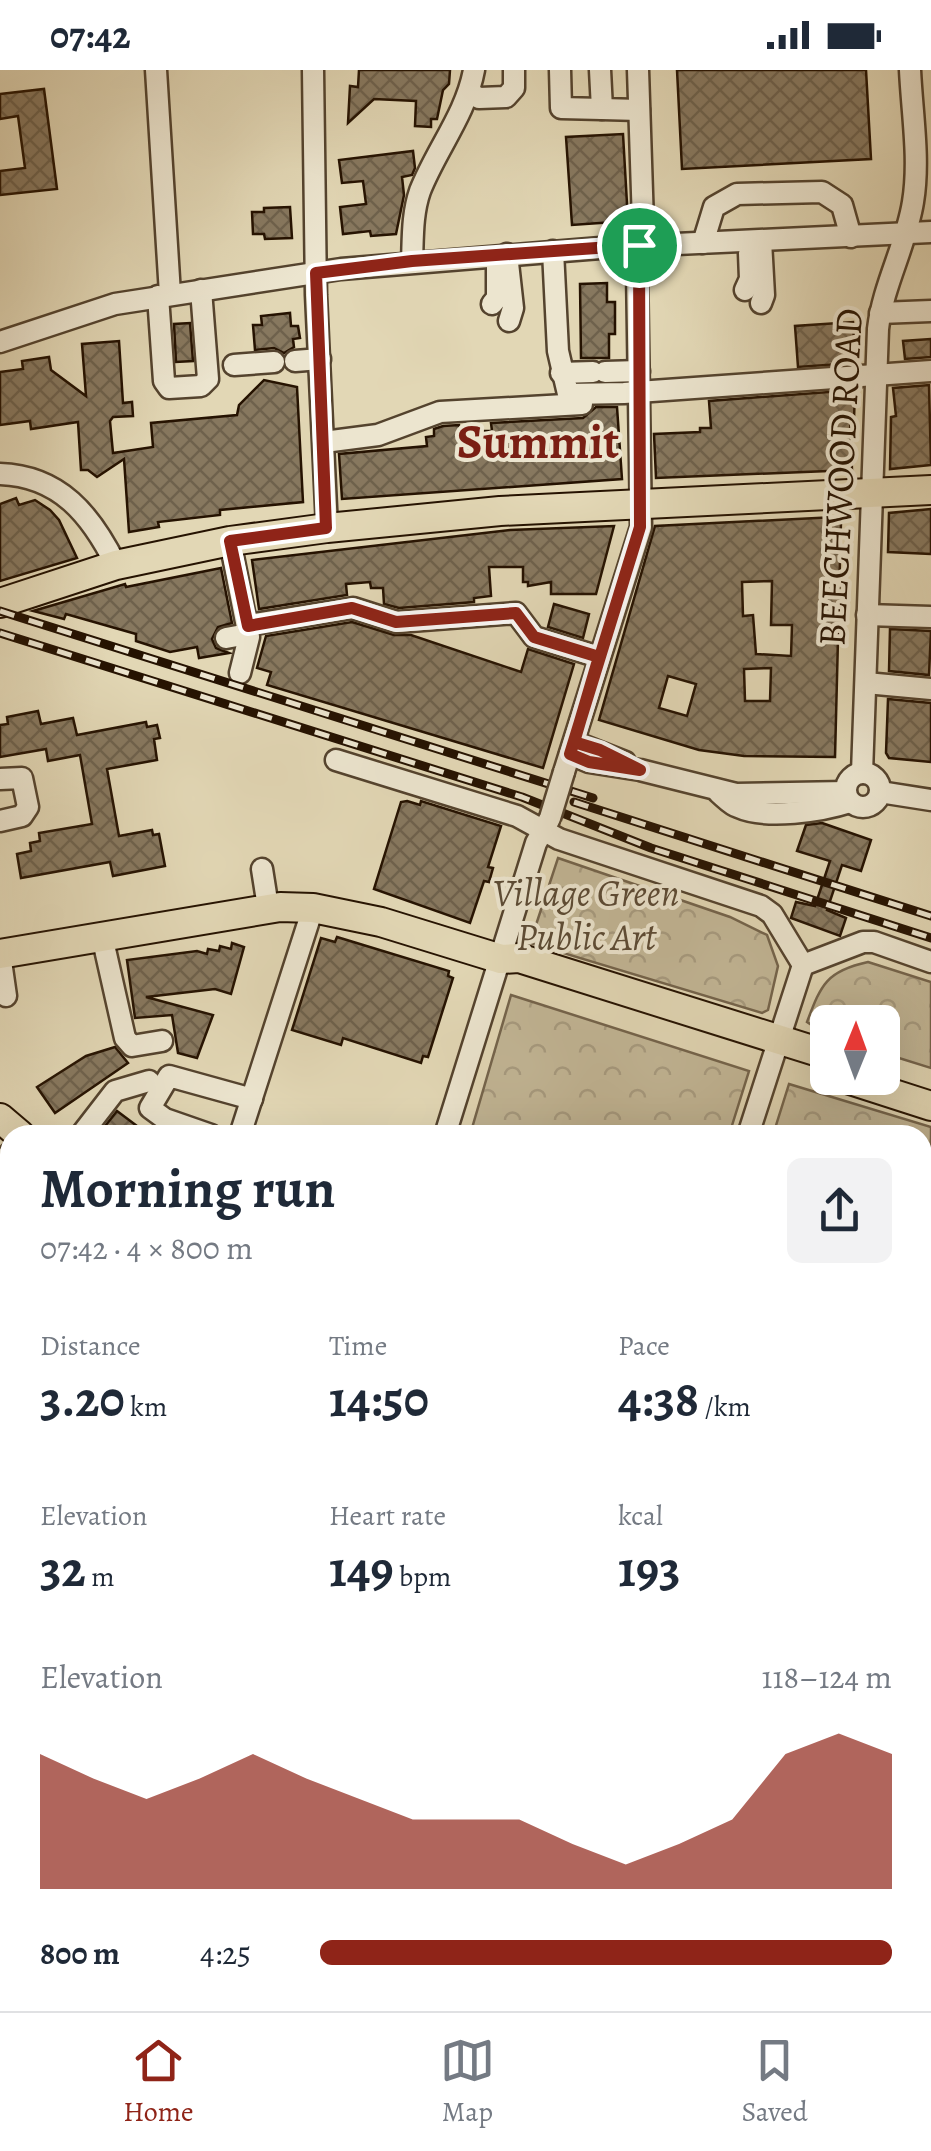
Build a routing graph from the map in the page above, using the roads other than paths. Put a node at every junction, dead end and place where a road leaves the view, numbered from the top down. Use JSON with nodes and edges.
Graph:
{"nodes":[{"id":1,"x":156,"y":70,"type":"edge"},
{"id":2,"x":313,"y":70,"type":"edge"},
{"id":3,"x":474,"y":70,"type":"edge"},
{"id":4,"x":514,"y":70,"type":"edge"},
{"id":5,"x":560,"y":70,"type":"edge"},
{"id":6,"x":600,"y":70,"type":"edge"},
{"id":7,"x":638,"y":70,"type":"edge"},
{"id":8,"x":910,"y":70,"type":"edge"},
{"id":9,"x":470,"y":93,"type":"junction"},
{"id":10,"x":602,"y":109,"type":"junction"},
{"id":11,"x":639,"y":110,"type":"junction"},
{"id":12,"x":931,"y":232,"type":"edge"},
{"id":13,"x":904,"y":234,"type":"junction"},
{"id":14,"x":851,"y":237,"type":"junction"},
{"id":15,"x":755,"y":241,"type":"junction"},
{"id":16,"x":703,"y":243,"type":"junction"},
{"id":17,"x":639,"y":245,"type":"junction"},
{"id":18,"x":553,"y":251,"type":"junction"},
{"id":19,"x":412,"y":261,"type":"junction"},
{"id":20,"x":502,"y":264,"type":"junction"},
{"id":21,"x":316,"y":273,"type":"junction"},
{"id":22,"x":201,"y":290,"type":"junction"},
{"id":23,"x":164,"y":295,"type":"junction"},
{"id":24,"x":753,"y":297,"type":"dead end"},
{"id":25,"x":492,"y":304,"type":"dead end"},
{"id":26,"x":931,"y":311,"type":"edge"},
{"id":27,"x":880,"y":313,"type":"junction"},
{"id":28,"x":510,"y":321,"type":"dead end"},
{"id":29,"x":0,"y":342,"type":"edge"},
{"id":30,"x":320,"y":359,"type":"junction"},
{"id":31,"x":234,"y":365,"type":"dead end"},
{"id":32,"x":931,"y":371,"type":"edge"},
{"id":33,"x":877,"y":375,"type":"junction"},
{"id":34,"x":563,"y":379,"type":"junction"},
{"id":35,"x":639,"y":387,"type":"junction"},
{"id":36,"x":324,"y":442,"type":"junction"},
{"id":37,"x":0,"y":474,"type":"edge"},
{"id":38,"x":931,"y":490,"type":"edge"},
{"id":39,"x":872,"y":495,"type":"junction"},
{"id":40,"x":642,"y":504,"type":"junction"},
{"id":41,"x":326,"y":528,"type":"junction"},
{"id":42,"x":230,"y":541,"type":"junction"},
{"id":43,"x":116,"y":564,"type":"junction"},
{"id":44,"x":1,"y":602,"type":"edge"},
{"id":45,"x":867,"y":615,"type":"junction"},
{"id":46,"x":931,"y":617,"type":"edge"},
{"id":47,"x":248,"y":630,"type":"junction"},
{"id":48,"x":226,"y":638,"type":"dead end"},
{"id":49,"x":599,"y":657,"type":"junction"},
{"id":50,"x":240,"y":674,"type":"dead end"},
{"id":51,"x":866,"y":683,"type":"junction"},
{"id":52,"x":931,"y":689,"type":"edge"},
{"id":53,"x":569,"y":756,"type":"junction"},
{"id":54,"x":336,"y":760,"type":"dead end"},
{"id":55,"x":862,"y":773,"type":"junction"},
{"id":56,"x":0,"y":779,"type":"edge"},
{"id":57,"x":880,"y":792,"type":"junction"},
{"id":58,"x":848,"y":797,"type":"junction"},
{"id":59,"x":931,"y":800,"type":"edge"},
{"id":60,"x":0,"y":821,"type":"edge"},
{"id":61,"x":546,"y":825,"type":"junction"},
{"id":62,"x":262,"y":869,"type":"dead end"},
{"id":63,"x":268,"y":907,"type":"junction"},
{"id":64,"x":313,"y":908,"type":"junction"},
{"id":65,"x":102,"y":936,"type":"junction"},
{"id":66,"x":0,"y":954,"type":"edge"},
{"id":67,"x":501,"y":960,"type":"junction"},
{"id":68,"x":931,"y":962,"type":"edge"},
{"id":69,"x":803,"y":965,"type":"junction"},
{"id":70,"x":6,"y":996,"type":"dead end"},
{"id":71,"x":162,"y":1042,"type":"dead end"},
{"id":72,"x":132,"y":1046,"type":"junction"},
{"id":73,"x":776,"y":1048,"type":"junction"},
{"id":74,"x":810,"y":1053,"type":"edge"},
{"id":75,"x":810,"y":1064,"type":"edge"},
{"id":76,"x":900,"y":1078,"type":"edge"},
{"id":77,"x":153,"y":1088,"type":"junction"},
{"id":78,"x":931,"y":1088,"type":"edge"},
{"id":79,"x":897,"y":1095,"type":"edge"},
{"id":80,"x":252,"y":1100,"type":"junction"},
{"id":81,"x":931,"y":1106,"type":"edge"},
{"id":82,"x":89,"y":1125,"type":"edge"},
{"id":83,"x":180,"y":1125,"type":"edge"},
{"id":84,"x":243,"y":1125,"type":"edge"},
{"id":85,"x":448,"y":1125,"type":"edge"},
{"id":86,"x":751,"y":1125,"type":"edge"}],
"edges":[{"from":1,"to":23,"type":"street"},
{"from":2,"to":21,"type":"street"},
{"from":3,"to":9,"type":"street"},
{"from":4,"to":9,"type":"street"},
{"from":5,"to":10,"type":"street"},
{"from":6,"to":10,"type":"street"},
{"from":7,"to":11,"type":"street"},
{"from":8,"to":13,"type":"street","name":"BEECHWOOD ROAD"},
{"from":9,"to":19,"type":"street"},
{"from":10,"to":11,"type":"street"},
{"from":11,"to":17,"type":"street"},
{"from":12,"to":13,"type":"street"},
{"from":13,"to":14,"type":"street"},
{"from":13,"to":27,"type":"street","name":"BEECHWOOD ROAD"},
{"from":14,"to":15,"type":"street"},
{"from":14,"to":16,"type":"street"},
{"from":15,"to":16,"type":"street"},
{"from":15,"to":24,"type":"street"},
{"from":16,"to":17,"type":"street"},
{"from":17,"to":18,"type":"street"},
{"from":17,"to":35,"type":"street"},
{"from":18,"to":20,"type":"street"},
{"from":18,"to":34,"type":"street"},
{"from":19,"to":20,"type":"street"},
{"from":19,"to":21,"type":"street"},
{"from":20,"to":25,"type":"street"},
{"from":20,"to":28,"type":"street"},
{"from":21,"to":22,"type":"street"},
{"from":21,"to":30,"type":"street"},
{"from":22,"to":23,"type":"street"},
{"from":22,"to":23,"type":"street"},
{"from":23,"to":29,"type":"street"},
{"from":26,"to":27,"type":"street"},
{"from":27,"to":33,"type":"street","name":"BEECHWOOD ROAD"},
{"from":30,"to":31,"type":"street"},
{"from":30,"to":36,"type":"street"},
{"from":32,"to":33,"type":"street"},
{"from":33,"to":35,"type":"street"},
{"from":33,"to":39,"type":"street","name":"BEECHWOOD ROAD"},
{"from":34,"to":35,"type":"street"},
{"from":34,"to":35,"type":"street"},
{"from":35,"to":36,"type":"street"},
{"from":35,"to":40,"type":"street"},
{"from":36,"to":41,"type":"street"},
{"from":37,"to":43,"type":"street"},
{"from":38,"to":39,"type":"main road"},
{"from":39,"to":40,"type":"main road"},
{"from":39,"to":45,"type":"street","name":"BEECHWOOD ROAD"},
{"from":40,"to":41,"type":"main road"},
{"from":40,"to":49,"type":"street"},
{"from":41,"to":42,"type":"main road"},
{"from":42,"to":43,"type":"main road"},
{"from":42,"to":47,"type":"street"},
{"from":43,"to":44,"type":"main road"},
{"from":45,"to":46,"type":"street"},
{"from":45,"to":51,"type":"street","name":"BEECHWOOD ROAD"},
{"from":47,"to":48,"type":"street"},
{"from":47,"to":49,"type":"street"},
{"from":47,"to":50,"type":"street"},
{"from":49,"to":53,"type":"street"},
{"from":51,"to":52,"type":"street"},
{"from":51,"to":55,"type":"street","name":"BEECHWOOD ROAD"},
{"from":53,"to":58,"type":"street"},
{"from":53,"to":61,"type":"street","bridge":true},
{"from":54,"to":61,"type":"street"},
{"from":55,"to":57,"type":"street"},
{"from":55,"to":58,"type":"street"},
{"from":56,"to":60,"type":"street"},
{"from":57,"to":58,"type":"street"},
{"from":57,"to":59,"type":"street"},
{"from":61,"to":67,"type":"street"},
{"from":61,"to":69,"type":"street"},
{"from":62,"to":63,"type":"street"},
{"from":63,"to":64,"type":"main road"},
{"from":63,"to":65,"type":"main road"},
{"from":64,"to":67,"type":"main road"},
{"from":64,"to":80,"type":"street"},
{"from":65,"to":66,"type":"main road"},
{"from":65,"to":72,"type":"street"},
{"from":66,"to":70,"type":"street"},
{"from":67,"to":73,"type":"main road"},
{"from":67,"to":85,"type":"street"},
{"from":68,"to":69,"type":"street"},
{"from":69,"to":73,"type":"street"},
{"from":71,"to":72,"type":"street"},
{"from":72,"to":77,"type":"street"},
{"from":73,"to":74,"type":"main road"},
{"from":73,"to":75,"type":"main road"},
{"from":73,"to":86,"type":"street"},
{"from":76,"to":78,"type":"main road"},
{"from":77,"to":80,"type":"street"},
{"from":77,"to":82,"type":"street"},
{"from":77,"to":83,"type":"street"},
{"from":79,"to":81,"type":"main road"},
{"from":80,"to":84,"type":"street"}]}
